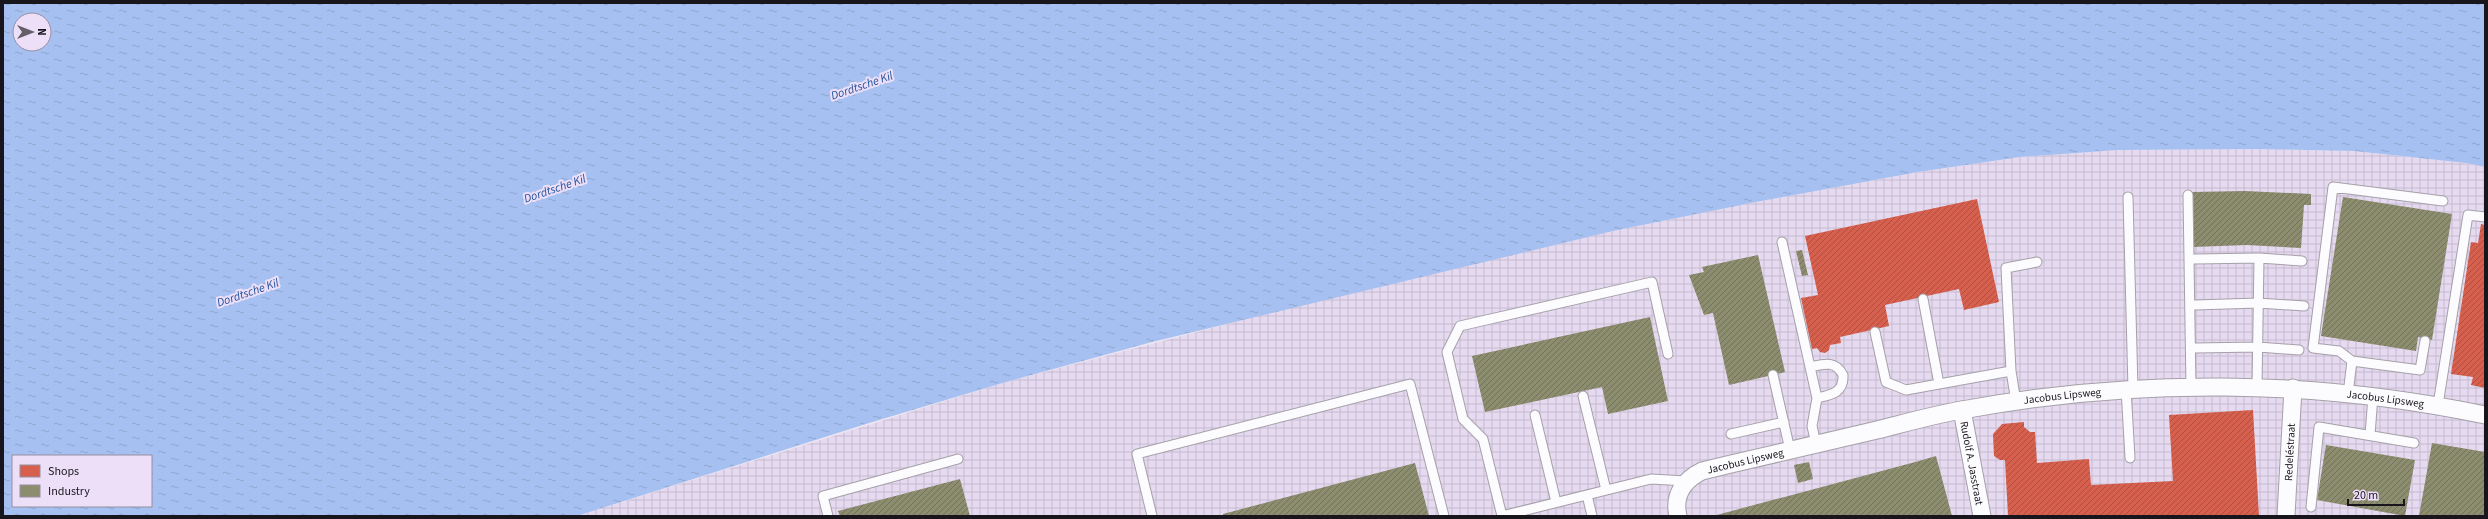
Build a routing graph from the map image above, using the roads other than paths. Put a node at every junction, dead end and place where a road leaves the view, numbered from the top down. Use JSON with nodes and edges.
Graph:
{"nodes":[{"id":1,"x":2188,"y":195,"type":"dead end"},
{"id":2,"x":2128,"y":197,"type":"dead end"},
{"id":3,"x":2443,"y":200,"type":"dead end"},
{"id":4,"x":2485,"y":217,"type":"edge"},
{"id":5,"x":1782,"y":242,"type":"dead end"},
{"id":6,"x":2259,"y":258,"type":"junction"},
{"id":7,"x":2194,"y":259,"type":"dead end"},
{"id":8,"x":2302,"y":261,"type":"dead end"},
{"id":9,"x":2037,"y":262,"type":"dead end"},
{"id":10,"x":1922,"y":299,"type":"dead end"},
{"id":11,"x":2258,"y":303,"type":"junction"},
{"id":12,"x":2194,"y":305,"type":"dead end"},
{"id":13,"x":2304,"y":306,"type":"dead end"},
{"id":14,"x":1875,"y":332,"type":"dead end"},
{"id":15,"x":2425,"y":341,"type":"dead end"},
{"id":16,"x":2258,"y":347,"type":"junction"},
{"id":17,"x":2195,"y":348,"type":"dead end"},
{"id":18,"x":2299,"y":350,"type":"dead end"},
{"id":19,"x":1668,"y":354,"type":"dead end"},
{"id":20,"x":2352,"y":361,"type":"junction"},
{"id":21,"x":1810,"y":367,"type":"junction"},
{"id":22,"x":2011,"y":371,"type":"junction"},
{"id":23,"x":1773,"y":375,"type":"dead end"},
{"id":24,"x":1939,"y":384,"type":"junction"},
{"id":25,"x":2191,"y":388,"type":"junction"},
{"id":26,"x":2257,"y":388,"type":"junction"},
{"id":27,"x":2293,"y":388,"type":"junction"},
{"id":28,"x":2130,"y":389,"type":"junction"},
{"id":29,"x":2348,"y":394,"type":"junction"},
{"id":30,"x":1583,"y":396,"type":"dead end"},
{"id":31,"x":2373,"y":396,"type":"junction"},
{"id":32,"x":1817,"y":398,"type":"junction"},
{"id":33,"x":2016,"y":402,"type":"junction"},
{"id":34,"x":2438,"y":405,"type":"junction"},
{"id":35,"x":1962,"y":410,"type":"junction"},
{"id":36,"x":1535,"y":415,"type":"dead end"},
{"id":37,"x":2485,"y":415,"type":"edge"},
{"id":38,"x":1784,"y":422,"type":"junction"},
{"id":39,"x":1731,"y":434,"type":"dead end"},
{"id":40,"x":2370,"y":435,"type":"junction"},
{"id":41,"x":2414,"y":443,"type":"dead end"},
{"id":42,"x":1816,"y":444,"type":"junction"},
{"id":43,"x":1790,"y":450,"type":"junction"},
{"id":44,"x":2130,"y":458,"type":"dead end"},
{"id":45,"x":958,"y":459,"type":"dead end"},
{"id":46,"x":1686,"y":481,"type":"junction"},
{"id":47,"x":1606,"y":490,"type":"junction"},
{"id":48,"x":1587,"y":495,"type":"junction"},
{"id":49,"x":1556,"y":502,"type":"junction"},
{"id":50,"x":2311,"y":507,"type":"dead end"},
{"id":51,"x":1539,"y":511,"type":"edge"},
{"id":52,"x":828,"y":516,"type":"edge"},
{"id":53,"x":1152,"y":516,"type":"edge"},
{"id":54,"x":1444,"y":516,"type":"edge"},
{"id":55,"x":1502,"y":516,"type":"edge"},
{"id":56,"x":1592,"y":516,"type":"edge"},
{"id":57,"x":1678,"y":516,"type":"edge"},
{"id":58,"x":1982,"y":516,"type":"edge"},
{"id":59,"x":2286,"y":516,"type":"edge"}],
"edges":[{"from":1,"to":25,"type":"lane"},
{"from":2,"to":28,"type":"lane"},
{"from":3,"to":20,"type":"lane"},
{"from":4,"to":34,"type":"lane"},
{"from":5,"to":21,"type":"lane"},
{"from":6,"to":7,"type":"lane"},
{"from":6,"to":8,"type":"lane"},
{"from":6,"to":11,"type":"lane"},
{"from":9,"to":22,"type":"lane"},
{"from":10,"to":24,"type":"lane"},
{"from":11,"to":12,"type":"lane"},
{"from":11,"to":13,"type":"lane"},
{"from":11,"to":16,"type":"lane"},
{"from":14,"to":24,"type":"lane"},
{"from":15,"to":20,"type":"lane"},
{"from":16,"to":17,"type":"lane"},
{"from":16,"to":18,"type":"lane"},
{"from":16,"to":26,"type":"lane"},
{"from":19,"to":55,"type":"lane"},
{"from":20,"to":29,"type":"lane"},
{"from":21,"to":32,"type":"lane"},
{"from":21,"to":32,"type":"lane"},
{"from":22,"to":24,"type":"lane"},
{"from":22,"to":33,"type":"lane"},
{"from":23,"to":38,"type":"lane"},
{"from":25,"to":26,"type":"street","name":"Jacobus Lipsweg"},
{"from":25,"to":28,"type":"street","name":"Jacobus Lipsweg"},
{"from":26,"to":27,"type":"street","name":"Jacobus Lipsweg"},
{"from":27,"to":29,"type":"street","name":"Jacobus Lipsweg"},
{"from":27,"to":59,"type":"street","name":"Redeléstraat"},
{"from":28,"to":33,"type":"street","name":"Jacobus Lipsweg"},
{"from":28,"to":44,"type":"lane"},
{"from":29,"to":31,"type":"street","name":"Jacobus Lipsweg"},
{"from":30,"to":47,"type":"lane"},
{"from":31,"to":34,"type":"street","name":"Jacobus Lipsweg"},
{"from":31,"to":40,"type":"lane"},
{"from":32,"to":42,"type":"lane"},
{"from":33,"to":35,"type":"street","name":"Jacobus Lipsweg"},
{"from":34,"to":37,"type":"street","name":"Jacobus Lipsweg"},
{"from":35,"to":42,"type":"street","name":"Jacobus Lipsweg"},
{"from":35,"to":58,"type":"street","name":"Rudolf A. Jasstraat"},
{"from":36,"to":49,"type":"lane"},
{"from":38,"to":39,"type":"lane"},
{"from":38,"to":43,"type":"lane"},
{"from":40,"to":41,"type":"lane"},
{"from":40,"to":50,"type":"lane"},
{"from":42,"to":43,"type":"street","name":"Jacobus Lipsweg"},
{"from":43,"to":46,"type":"street","name":"Jacobus Lipsweg"},
{"from":45,"to":52,"type":"lane"},
{"from":46,"to":47,"type":"lane"},
{"from":46,"to":57,"type":"street"},
{"from":47,"to":48,"type":"lane"},
{"from":48,"to":49,"type":"lane"},
{"from":48,"to":56,"type":"lane"},
{"from":49,"to":51,"type":"lane"},
{"from":51,"to":55,"type":"lane"},
{"from":53,"to":54,"type":"lane"}]}
